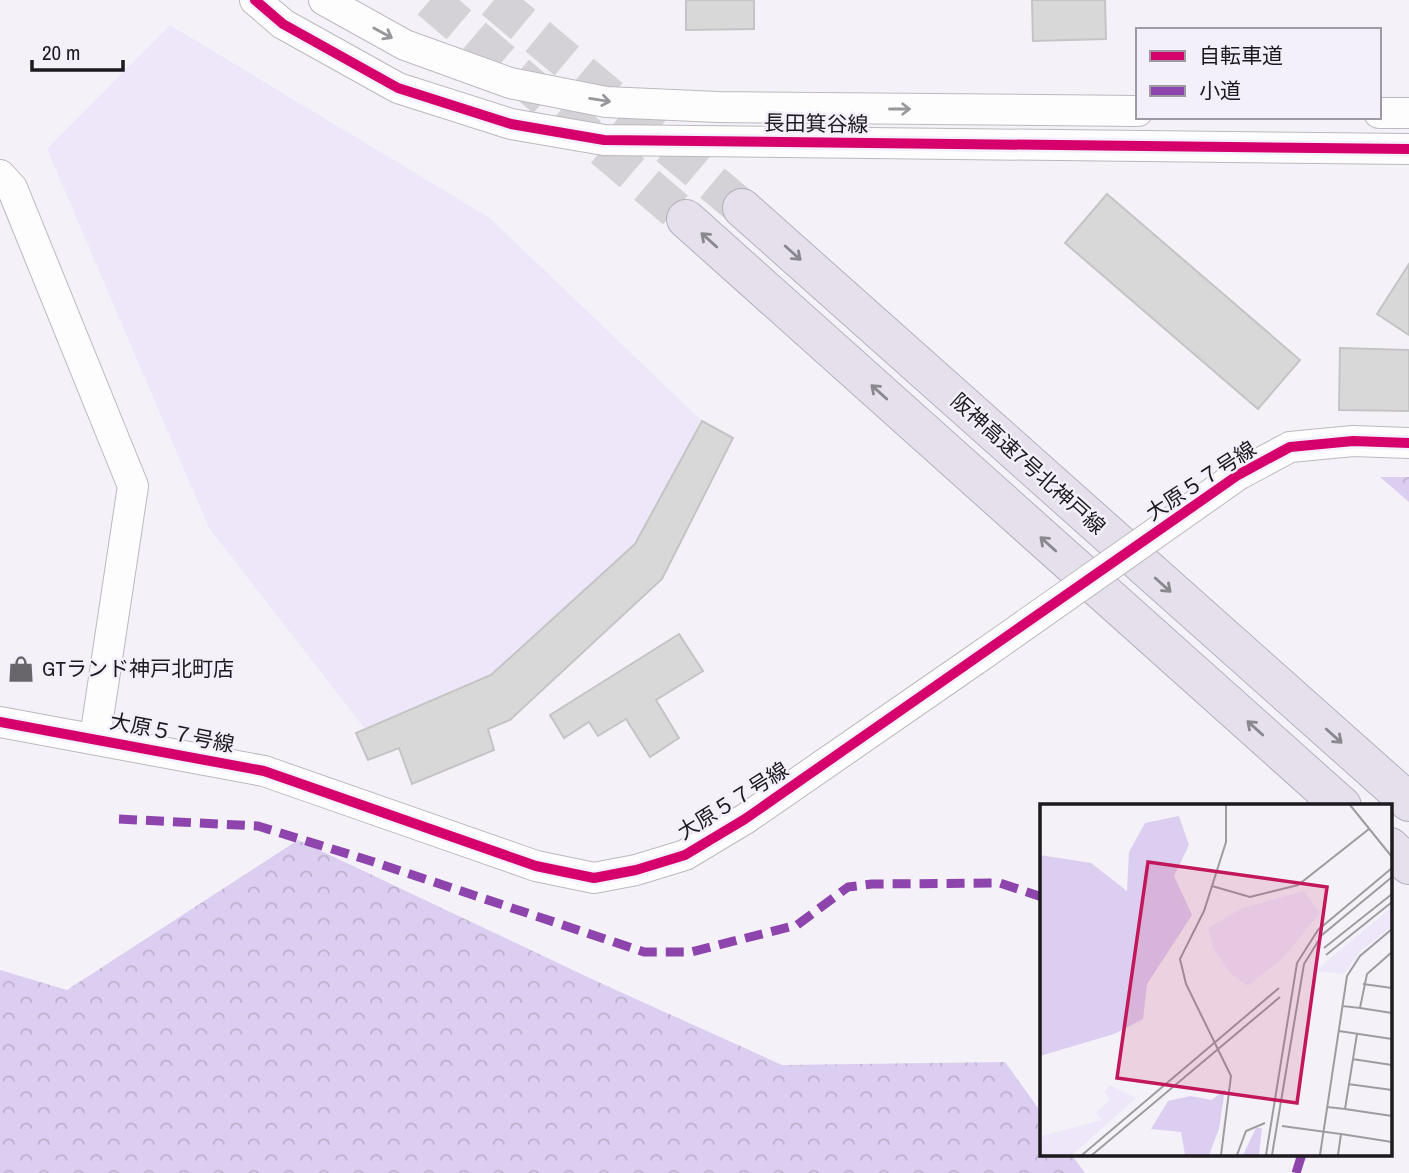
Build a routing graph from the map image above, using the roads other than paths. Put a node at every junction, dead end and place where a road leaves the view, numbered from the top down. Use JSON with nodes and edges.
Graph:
{"nodes":[{"id":1,"x":255,"y":0,"type":"edge"},
{"id":2,"x":324,"y":0,"type":"edge"},
{"id":3,"x":1136,"y":111,"type":"edge"},
{"id":4,"x":1381,"y":113,"type":"edge"},
{"id":5,"x":1409,"y":113,"type":"edge"},
{"id":6,"x":1409,"y":149,"type":"edge"},
{"id":7,"x":0,"y":175,"type":"edge"},
{"id":8,"x":742,"y":208,"type":"tunnel mouth"},
{"id":9,"x":686,"y":219,"type":"tunnel mouth"},
{"id":10,"x":1409,"y":443,"type":"edge"},
{"id":11,"x":0,"y":722,"type":"edge"},
{"id":12,"x":96,"y":738,"type":"junction"},
{"id":13,"x":1409,"y":802,"type":"edge"},
{"id":14,"x":1340,"y":804,"type":"edge"},
{"id":15,"x":1392,"y":850,"type":"edge"},
{"id":16,"x":1409,"y":864,"type":"edge"}],
"edges":[{"from":1,"to":6,"type":"street","name":"長田箕谷線"},
{"from":2,"to":3,"type":"street","name":"長田箕谷線","one_way":true},
{"from":4,"to":5,"type":"street"},
{"from":7,"to":12,"type":"street"},
{"from":8,"to":13,"type":"highway","name":"阪神高速7号北神戸線","one_way":true},
{"from":14,"to":9,"type":"highway","one_way":true},
{"from":10,"to":12,"type":"street","name":"大原５７号線","bridge":true},
{"from":11,"to":12,"type":"street","name":"大原５７号線"},
{"from":15,"to":16,"type":"highway"}]}
